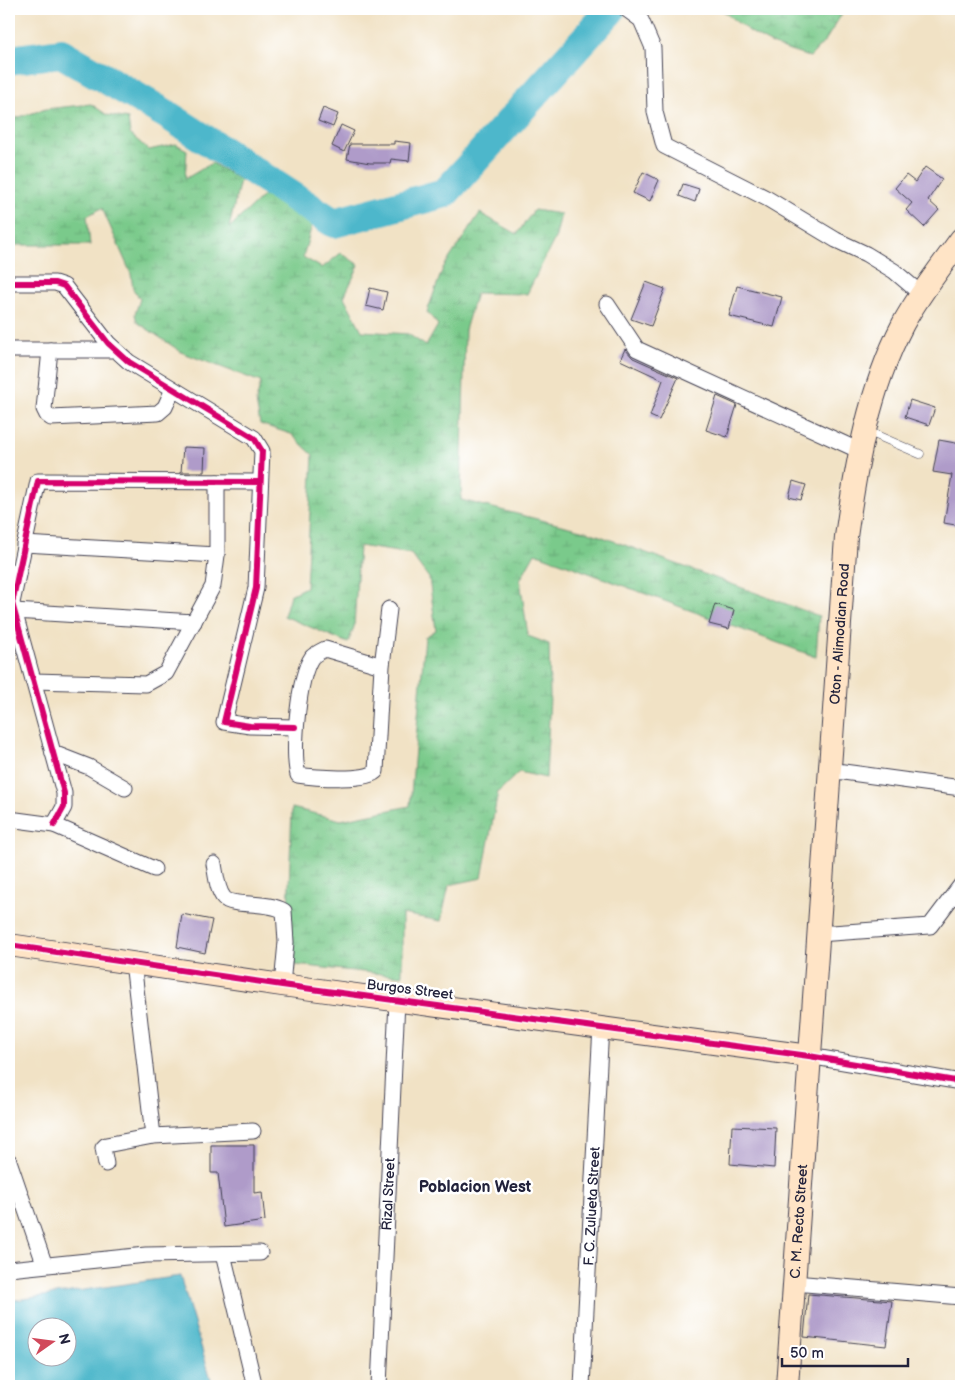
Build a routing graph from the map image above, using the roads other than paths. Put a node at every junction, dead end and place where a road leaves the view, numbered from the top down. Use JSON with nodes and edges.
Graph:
{"nodes":[{"id":1,"x":626,"y":9,"type":"edge"},
{"id":2,"x":961,"y":239,"type":"edge"},
{"id":3,"x":9,"y":283,"type":"edge"},
{"id":4,"x":921,"y":294,"type":"junction"},
{"id":5,"x":607,"y":304,"type":"dead end"},
{"id":6,"x":9,"y":350,"type":"edge"},
{"id":7,"x":50,"y":350,"type":"junction"},
{"id":8,"x":115,"y":350,"type":"junction"},
{"id":9,"x":173,"y":389,"type":"junction"},
{"id":10,"x":863,"y":441,"type":"junction"},
{"id":11,"x":920,"y":454,"type":"dead end"},
{"id":12,"x":217,"y":482,"type":"junction"},
{"id":13,"x":260,"y":482,"type":"junction"},
{"id":14,"x":24,"y":544,"type":"junction"},
{"id":15,"x":217,"y":555,"type":"junction"},
{"id":16,"x":389,"y":608,"type":"dead end"},
{"id":17,"x":14,"y":611,"type":"junction"},
{"id":18,"x":194,"y":622,"type":"junction"},
{"id":19,"x":382,"y":666,"type":"junction"},
{"id":20,"x":33,"y":681,"type":"junction"},
{"id":21,"x":295,"y":728,"type":"junction"},
{"id":22,"x":53,"y":753,"type":"junction"},
{"id":23,"x":829,"y":770,"type":"junction"},
{"id":24,"x":125,"y":788,"type":"dead end"},
{"id":25,"x":961,"y":788,"type":"edge"},
{"id":26,"x":9,"y":819,"type":"edge"},
{"id":27,"x":54,"y":825,"type":"junction"},
{"id":28,"x":214,"y":864,"type":"dead end"},
{"id":29,"x":154,"y":869,"type":"dead end"},
{"id":30,"x":961,"y":885,"type":"edge"},
{"id":31,"x":818,"y":934,"type":"junction"},
{"id":32,"x":9,"y":945,"type":"edge"},
{"id":33,"x":133,"y":962,"type":"junction"},
{"id":34,"x":282,"y":985,"type":"junction"},
{"id":35,"x":397,"y":1001,"type":"junction"},
{"id":36,"x":600,"y":1026,"type":"junction"},
{"id":37,"x":809,"y":1056,"type":"junction"},
{"id":38,"x":961,"y":1082,"type":"edge"},
{"id":39,"x":252,"y":1131,"type":"dead end"},
{"id":40,"x":153,"y":1136,"type":"junction"},
{"id":41,"x":9,"y":1161,"type":"edge"},
{"id":42,"x":106,"y":1164,"type":"dead end"},
{"id":43,"x":16,"y":1200,"type":"edge"},
{"id":44,"x":260,"y":1253,"type":"dead end"},
{"id":45,"x":223,"y":1254,"type":"junction"},
{"id":46,"x":44,"y":1264,"type":"junction"},
{"id":47,"x":9,"y":1269,"type":"edge"},
{"id":48,"x":794,"y":1284,"type":"junction"},
{"id":49,"x":961,"y":1297,"type":"edge"},
{"id":50,"x":253,"y":1379,"type":"dead end"},
{"id":51,"x":378,"y":1386,"type":"edge"},
{"id":52,"x":582,"y":1386,"type":"edge"},
{"id":53,"x":787,"y":1386,"type":"edge"}],
"edges":[{"from":1,"to":4,"type":"street"},
{"from":2,"to":4,"type":"main road","name":"Oton - Alimodian Road"},
{"from":3,"to":8,"type":"street"},
{"from":4,"to":10,"type":"main road","name":"Oton - Alimodian Road"},
{"from":5,"to":10,"type":"street"},
{"from":6,"to":7,"type":"street"},
{"from":7,"to":8,"type":"street"},
{"from":7,"to":9,"type":"street"},
{"from":8,"to":9,"type":"street"},
{"from":9,"to":13,"type":"street"},
{"from":10,"to":11,"type":"lane"},
{"from":10,"to":23,"type":"main road","name":"Oton - Alimodian Road"},
{"from":12,"to":13,"type":"street"},
{"from":12,"to":14,"type":"street"},
{"from":12,"to":15,"type":"street"},
{"from":13,"to":21,"type":"street"},
{"from":14,"to":15,"type":"street"},
{"from":14,"to":17,"type":"street"},
{"from":15,"to":18,"type":"street"},
{"from":16,"to":19,"type":"street"},
{"from":17,"to":18,"type":"street"},
{"from":17,"to":20,"type":"street"},
{"from":18,"to":20,"type":"street"},
{"from":19,"to":21,"type":"street"},
{"from":19,"to":21,"type":"street"},
{"from":20,"to":22,"type":"street"},
{"from":22,"to":24,"type":"street"},
{"from":22,"to":27,"type":"street"},
{"from":23,"to":25,"type":"street"},
{"from":23,"to":31,"type":"main road","name":"Oton - Alimodian Road"},
{"from":26,"to":27,"type":"street"},
{"from":27,"to":29,"type":"street"},
{"from":28,"to":34,"type":"street"},
{"from":30,"to":31,"type":"street"},
{"from":31,"to":37,"type":"main road","name":"Oton - Alimodian Road"},
{"from":32,"to":33,"type":"main road","name":"Burgos Street"},
{"from":33,"to":34,"type":"main road","name":"Burgos Street"},
{"from":33,"to":40,"type":"street"},
{"from":34,"to":35,"type":"main road","name":"Burgos Street"},
{"from":35,"to":36,"type":"main road","name":"Burgos Street"},
{"from":35,"to":51,"type":"street","name":"Rizal Street"},
{"from":36,"to":37,"type":"main road","name":"Burgos Street"},
{"from":36,"to":52,"type":"street","name":"F. C. Zulueta Street"},
{"from":37,"to":38,"type":"street"},
{"from":37,"to":48,"type":"main road","name":"C. M. Recto Street"},
{"from":39,"to":40,"type":"street"},
{"from":40,"to":42,"type":"street"},
{"from":41,"to":43,"type":"street"},
{"from":43,"to":46,"type":"street"},
{"from":44,"to":45,"type":"street"},
{"from":45,"to":46,"type":"street"},
{"from":45,"to":50,"type":"street"},
{"from":46,"to":47,"type":"street"},
{"from":48,"to":49,"type":"street"},
{"from":48,"to":53,"type":"main road","name":"C. M. Recto Street"}]}
